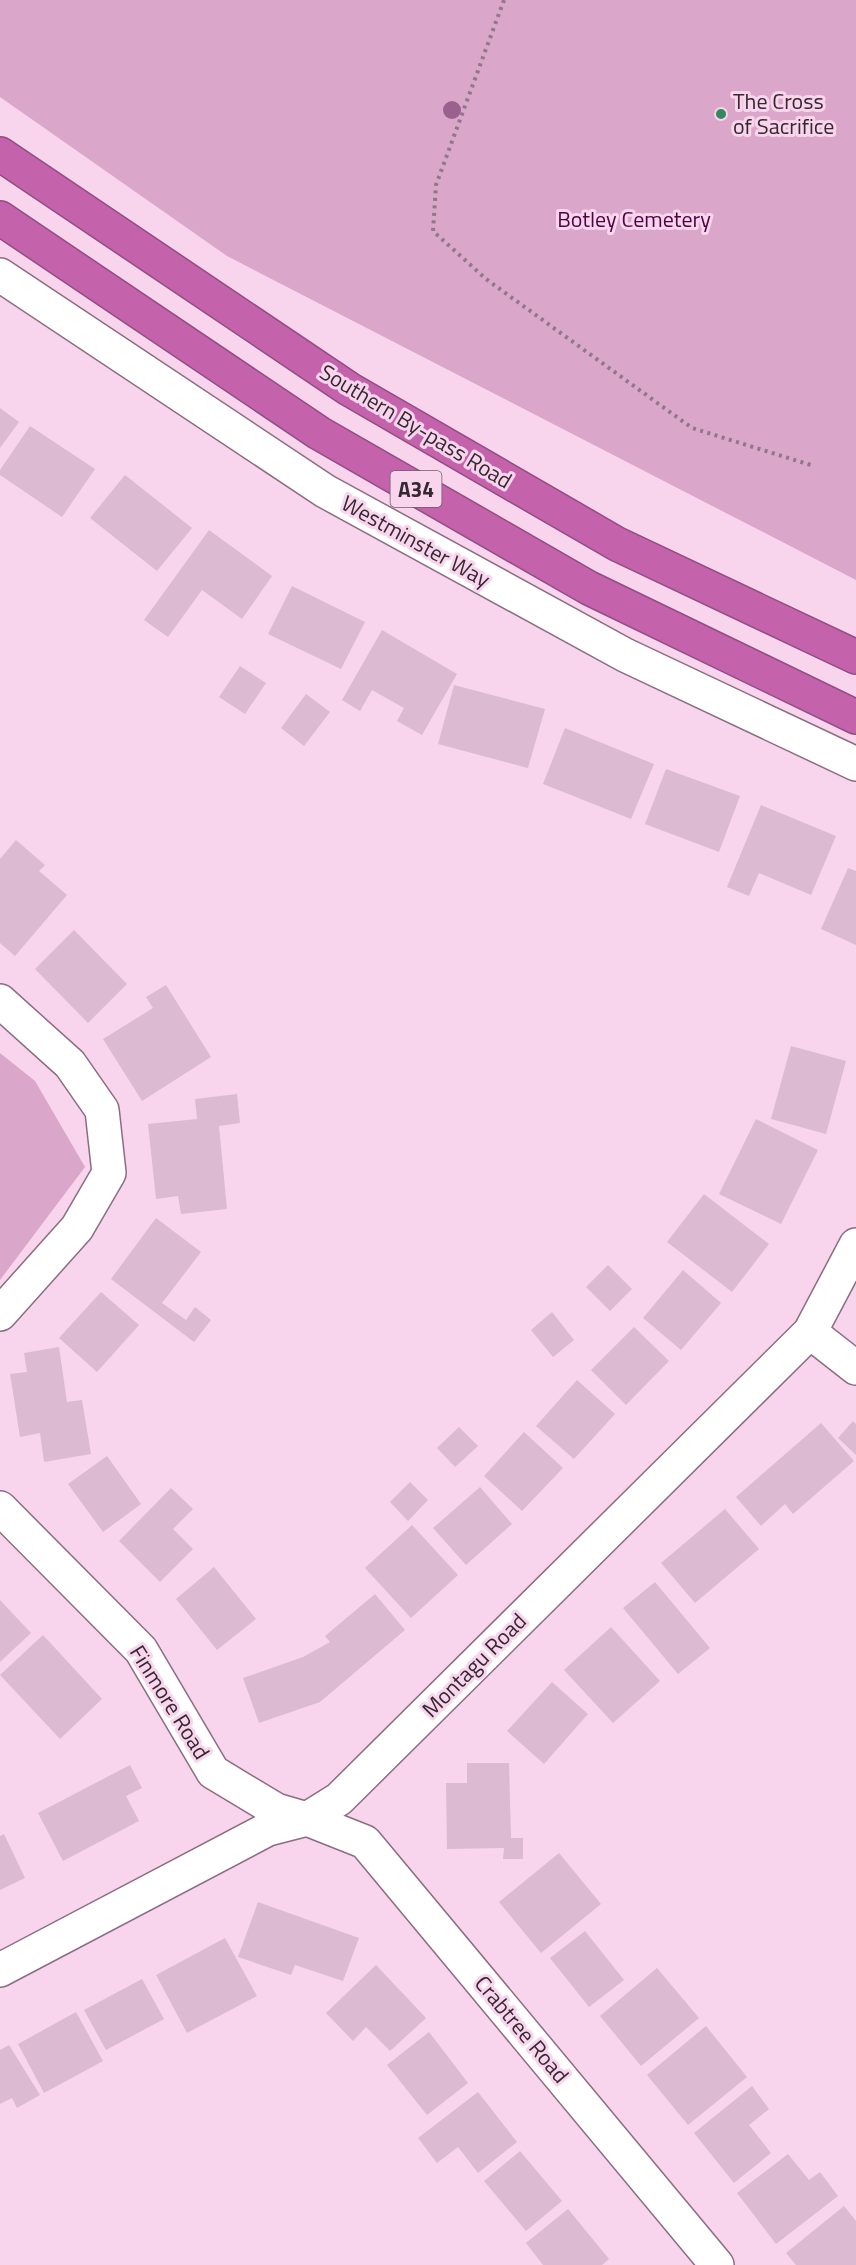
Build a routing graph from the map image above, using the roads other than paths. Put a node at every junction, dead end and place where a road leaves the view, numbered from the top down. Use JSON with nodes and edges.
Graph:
{"nodes":[{"id":1,"x":0,"y":154,"type":"edge"},
{"id":2,"x":0,"y":218,"type":"edge"},
{"id":3,"x":0,"y":275,"type":"edge"},
{"id":4,"x":856,"y":657,"type":"edge"},
{"id":5,"x":856,"y":717,"type":"edge"},
{"id":6,"x":856,"y":764,"type":"edge"},
{"id":7,"x":0,"y":1001,"type":"edge"},
{"id":8,"x":856,"y":1245,"type":"edge"},
{"id":9,"x":0,"y":1314,"type":"edge"},
{"id":10,"x":810,"y":1332,"type":"junction"},
{"id":11,"x":856,"y":1368,"type":"edge"},
{"id":12,"x":0,"y":1508,"type":"edge"},
{"id":13,"x":307,"y":1819,"type":"junction"},
{"id":14,"x":0,"y":1970,"type":"edge"},
{"id":15,"x":717,"y":2265,"type":"edge"}],
"edges":[{"from":1,"to":4,"type":"highway","name":"Southern By-pass Road","number":"A34"},
{"from":2,"to":5,"type":"highway","number":"A34"},
{"from":3,"to":6,"type":"street","name":"Westminster Way"},
{"from":7,"to":9,"type":"street"},
{"from":8,"to":10,"type":"street","name":"Montagu Road"},
{"from":10,"to":11,"type":"street"},
{"from":10,"to":13,"type":"street","name":"Montagu Road"},
{"from":12,"to":13,"type":"street","name":"Finmore Road"},
{"from":13,"to":14,"type":"street","name":"Montagu Road"},
{"from":13,"to":15,"type":"street","name":"Crabtree Road"}]}
